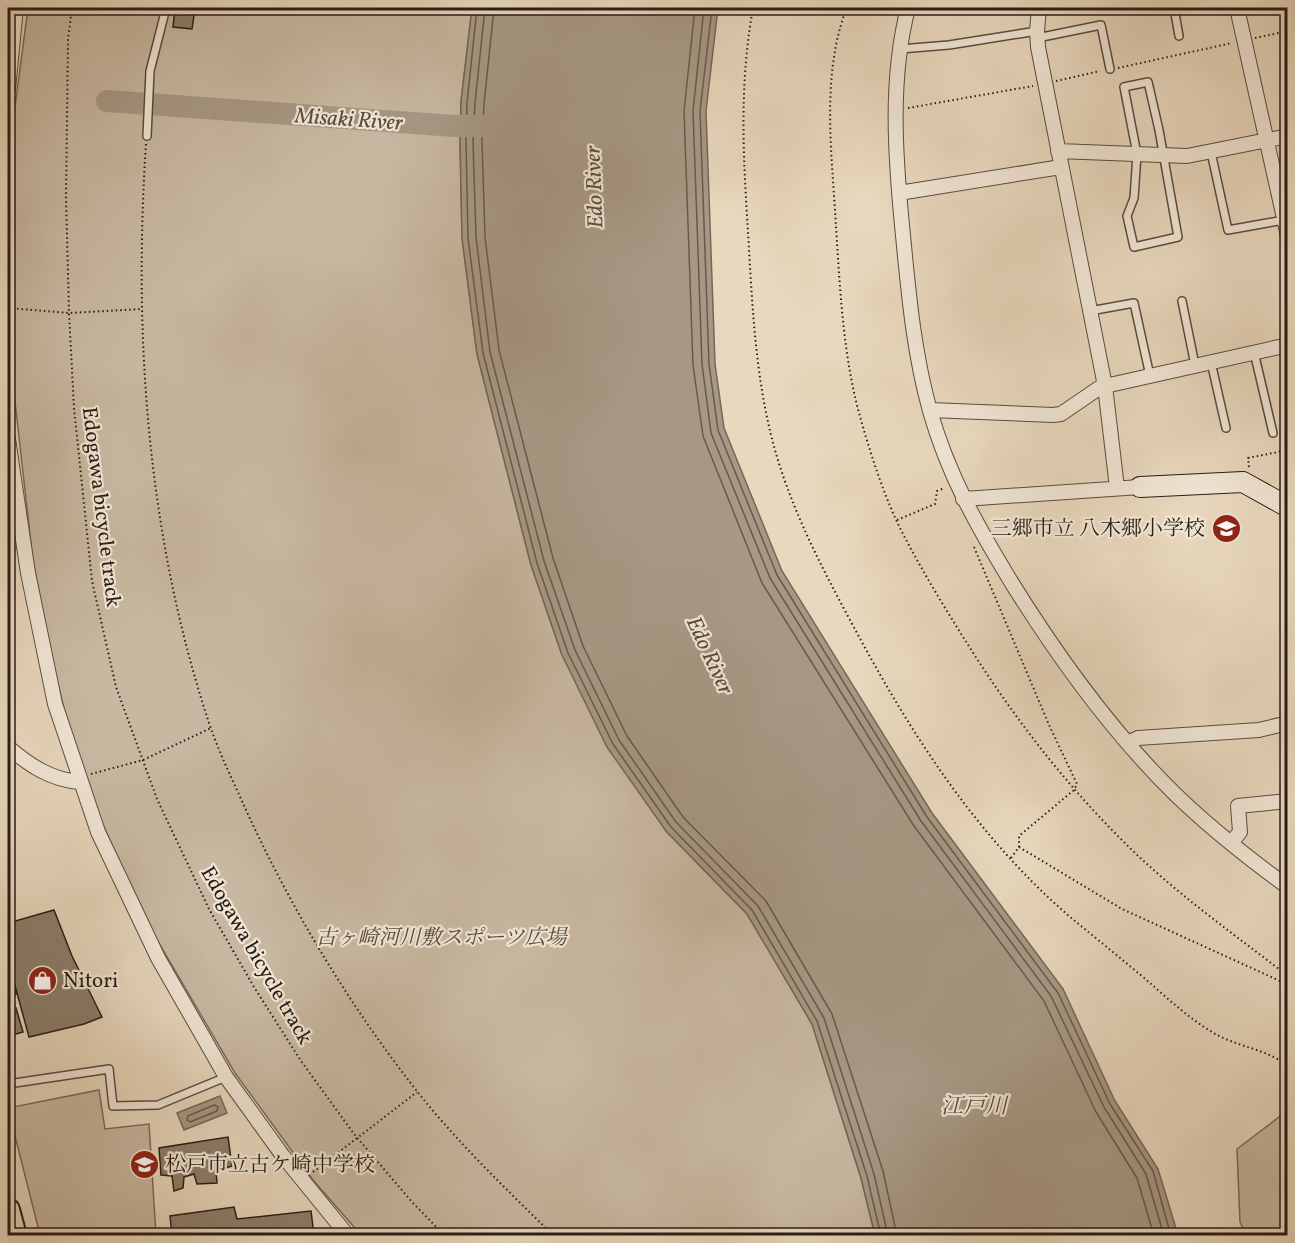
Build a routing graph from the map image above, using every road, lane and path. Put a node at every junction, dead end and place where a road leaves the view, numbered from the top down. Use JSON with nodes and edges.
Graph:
{"nodes":[{"id":1,"x":16,"y":8,"type":"edge"},
{"id":2,"x":72,"y":8,"type":"edge"},
{"id":3,"x":166,"y":8,"type":"edge"},
{"id":4,"x":753,"y":8,"type":"edge"},
{"id":5,"x":908,"y":8,"type":"edge"},
{"id":6,"x":1039,"y":8,"type":"edge"},
{"id":7,"x":1174,"y":8,"type":"edge"},
{"id":8,"x":1237,"y":8,"type":"edge"},
{"id":9,"x":11,"y":22,"type":"edge"},
{"id":10,"x":1287,"y":31,"type":"edge"},
{"id":11,"x":1037,"y":34,"type":"junction"},
{"id":12,"x":1179,"y":36,"type":"dead end"},
{"id":13,"x":1244,"y":40,"type":"junction"},
{"id":14,"x":900,"y":49,"type":"junction"},
{"id":15,"x":1110,"y":69,"type":"junction"},
{"id":16,"x":1045,"y":84,"type":"junction"},
{"id":17,"x":8,"y":89,"type":"edge"},
{"id":18,"x":908,"y":108,"type":"dead end"},
{"id":19,"x":147,"y":135,"type":"joint"},
{"id":20,"x":1287,"y":136,"type":"edge"},
{"id":21,"x":1266,"y":140,"type":"junction"},
{"id":22,"x":1058,"y":151,"type":"junction"},
{"id":23,"x":1211,"y":152,"type":"junction"},
{"id":24,"x":1137,"y":154,"type":"junction"},
{"id":25,"x":1162,"y":156,"type":"junction"},
{"id":26,"x":1061,"y":167,"type":"junction"},
{"id":27,"x":899,"y":193,"type":"junction"},
{"id":28,"x":1284,"y":220,"type":"junction"},
{"id":29,"x":1287,"y":237,"type":"edge"},
{"id":30,"x":1182,"y":301,"type":"dead end"},
{"id":31,"x":8,"y":308,"type":"edge"},
{"id":32,"x":143,"y":309,"type":"junction"},
{"id":33,"x":1090,"y":311,"type":"junction"},
{"id":34,"x":69,"y":313,"type":"junction"},
{"id":35,"x":1287,"y":345,"type":"edge"},
{"id":36,"x":1254,"y":352,"type":"junction"},
{"id":37,"x":1211,"y":362,"type":"junction"},
{"id":38,"x":1194,"y":365,"type":"junction"},
{"id":39,"x":1150,"y":376,"type":"junction"},
{"id":40,"x":1105,"y":386,"type":"junction"},
{"id":41,"x":930,"y":410,"type":"junction"},
{"id":42,"x":1226,"y":428,"type":"dead end"},
{"id":43,"x":1273,"y":433,"type":"dead end"},
{"id":44,"x":8,"y":439,"type":"edge"},
{"id":45,"x":1287,"y":450,"type":"edge"},
{"id":46,"x":9,"y":457,"type":"edge"},
{"id":47,"x":1243,"y":482,"type":"junction"},
{"id":48,"x":1140,"y":487,"type":"joint"},
{"id":49,"x":1117,"y":488,"type":"junction"},
{"id":50,"x":937,"y":491,"type":"dead end"},
{"id":51,"x":963,"y":499,"type":"junction"},
{"id":52,"x":1287,"y":507,"type":"edge"},
{"id":53,"x":897,"y":520,"type":"dead end"},
{"id":54,"x":972,"y":540,"type":"dead end"},
{"id":55,"x":1287,"y":723,"type":"edge"},
{"id":56,"x":211,"y":728,"type":"junction"},
{"id":57,"x":1128,"y":743,"type":"junction"},
{"id":58,"x":8,"y":747,"type":"edge"},
{"id":59,"x":143,"y":760,"type":"junction"},
{"id":60,"x":84,"y":778,"type":"junction"},
{"id":61,"x":1287,"y":801,"type":"edge"},
{"id":62,"x":1231,"y":843,"type":"junction"},
{"id":63,"x":1019,"y":847,"type":"junction"},
{"id":64,"x":1010,"y":858,"type":"junction"},
{"id":65,"x":1287,"y":886,"type":"edge"},
{"id":66,"x":1287,"y":979,"type":"edge"},
{"id":67,"x":1287,"y":1066,"type":"edge"},
{"id":68,"x":226,"y":1077,"type":"junction"},
{"id":69,"x":8,"y":1084,"type":"edge"},
{"id":70,"x":417,"y":1092,"type":"junction"},
{"id":71,"x":358,"y":1138,"type":"junction"},
{"id":72,"x":308,"y":1175,"type":"dead end"},
{"id":73,"x":8,"y":1210,"type":"edge"},
{"id":74,"x":15,"y":1236,"type":"edge"},
{"id":75,"x":348,"y":1236,"type":"edge"},
{"id":76,"x":445,"y":1236,"type":"edge"},
{"id":77,"x":554,"y":1236,"type":"edge"}],
"edges":[{"from":1,"to":9,"type":"street"},
{"from":2,"to":34,"type":"path","name":"Edogawa bicycle track"},
{"from":3,"to":19,"type":"lane"},
{"from":4,"to":64,"type":"path"},
{"from":5,"to":14,"type":"street"},
{"from":6,"to":11,"type":"street"},
{"from":7,"to":12,"type":"lane"},
{"from":8,"to":13,"type":"street"},
{"from":9,"to":17,"type":"street"},
{"from":10,"to":13,"type":"path"},
{"from":11,"to":14,"type":"lane"},
{"from":11,"to":15,"type":"lane"},
{"from":11,"to":16,"type":"street"},
{"from":13,"to":15,"type":"path"},
{"from":13,"to":21,"type":"street"},
{"from":14,"to":27,"type":"street"},
{"from":15,"to":16,"type":"path"},
{"from":16,"to":18,"type":"path"},
{"from":16,"to":22,"type":"street"},
{"from":19,"to":32,"type":"path"},
{"from":20,"to":21,"type":"street"},
{"from":21,"to":23,"type":"street"},
{"from":21,"to":28,"type":"street"},
{"from":22,"to":24,"type":"street"},
{"from":22,"to":26,"type":"street"},
{"from":23,"to":25,"type":"street"},
{"from":23,"to":28,"type":"lane"},
{"from":24,"to":25,"type":"street"},
{"from":24,"to":25,"type":"lane"},
{"from":24,"to":25,"type":"lane"},
{"from":26,"to":27,"type":"street"},
{"from":26,"to":33,"type":"street"},
{"from":27,"to":41,"type":"street"},
{"from":28,"to":29,"type":"street"},
{"from":30,"to":38,"type":"lane"},
{"from":31,"to":34,"type":"path"},
{"from":32,"to":34,"type":"path"},
{"from":32,"to":56,"type":"path"},
{"from":33,"to":39,"type":"lane"},
{"from":33,"to":40,"type":"street"},
{"from":34,"to":59,"type":"path","name":"Edogawa bicycle track"},
{"from":35,"to":36,"type":"street"},
{"from":36,"to":37,"type":"street"},
{"from":36,"to":43,"type":"lane"},
{"from":37,"to":38,"type":"street"},
{"from":37,"to":42,"type":"lane"},
{"from":38,"to":39,"type":"street"},
{"from":39,"to":40,"type":"street"},
{"from":40,"to":41,"type":"street"},
{"from":40,"to":49,"type":"street"},
{"from":41,"to":51,"type":"street"},
{"from":44,"to":46,"type":"street"},
{"from":45,"to":47,"type":"path"},
{"from":46,"to":60,"type":"street"},
{"from":47,"to":48,"type":"street"},
{"from":47,"to":52,"type":"street"},
{"from":48,"to":49,"type":"street"},
{"from":49,"to":51,"type":"street"},
{"from":50,"to":53,"type":"path"},
{"from":51,"to":57,"type":"street"},
{"from":54,"to":63,"type":"path"},
{"from":55,"to":57,"type":"street"},
{"from":56,"to":59,"type":"path"},
{"from":56,"to":70,"type":"path"},
{"from":57,"to":62,"type":"street"},
{"from":58,"to":60,"type":"street"},
{"from":59,"to":60,"type":"path"},
{"from":59,"to":71,"type":"path","name":"Edogawa bicycle track"},
{"from":60,"to":68,"type":"street"},
{"from":61,"to":62,"type":"street"},
{"from":62,"to":65,"type":"street"},
{"from":63,"to":64,"type":"path"},
{"from":63,"to":66,"type":"path"},
{"from":64,"to":67,"type":"path"},
{"from":68,"to":69,"type":"lane"},
{"from":68,"to":75,"type":"street"},
{"from":70,"to":71,"type":"path"},
{"from":70,"to":77,"type":"path"},
{"from":71,"to":72,"type":"path"},
{"from":71,"to":76,"type":"path","name":"Edogawa bicycle track"},
{"from":73,"to":74,"type":"main road"}]}
